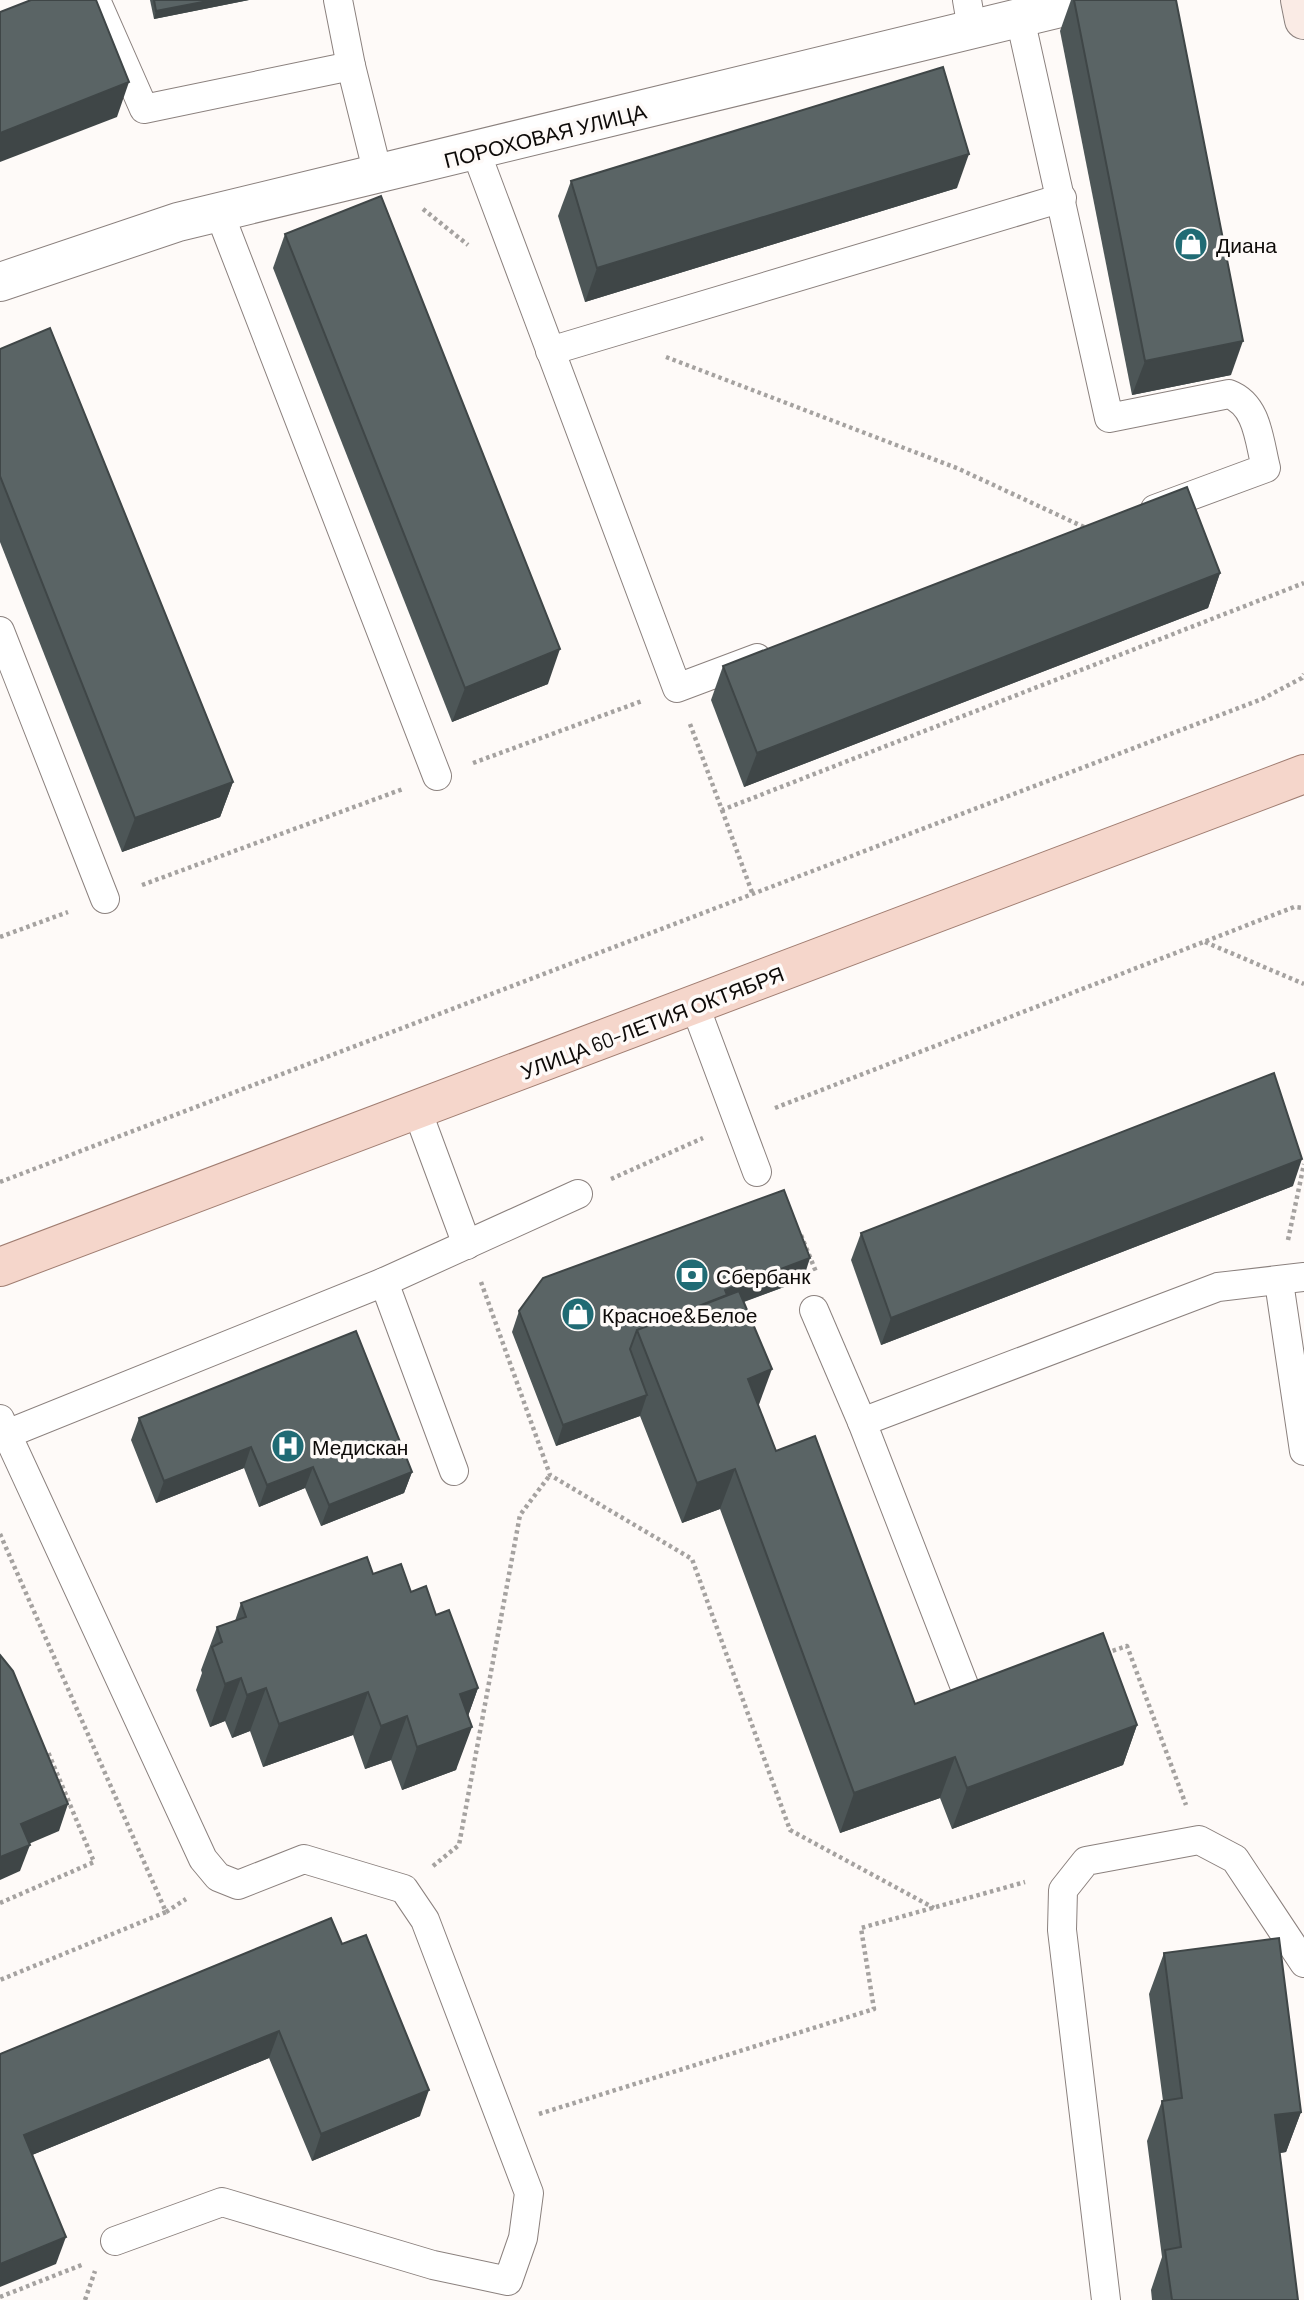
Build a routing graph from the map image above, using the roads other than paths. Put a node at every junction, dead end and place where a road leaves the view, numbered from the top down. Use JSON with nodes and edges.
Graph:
{"nodes":[{"id":1,"x":96,"y":0,"type":"edge"},
{"id":2,"x":338,"y":0,"type":"edge"},
{"id":3,"x":1093,"y":0,"type":"edge"},
{"id":4,"x":1300,"y":0,"type":"edge"},
{"id":5,"x":970,"y":15,"type":"edge"},
{"id":6,"x":1020,"y":18,"type":"junction"},
{"id":7,"x":1304,"y":20,"type":"edge"},
{"id":8,"x":351,"y":66,"type":"junction"},
{"id":9,"x":476,"y":152,"type":"junction"},
{"id":10,"x":378,"y":174,"type":"junction"},
{"id":11,"x":1062,"y":198,"type":"junction"},
{"id":12,"x":219,"y":212,"type":"junction"},
{"id":13,"x":0,"y":282,"type":"edge"},
{"id":14,"x":550,"y":351,"type":"junction"},
{"id":15,"x":1094,"y":531,"type":"edge"},
{"id":16,"x":0,"y":631,"type":"edge"},
{"id":17,"x":781,"y":649,"type":"edge"},
{"id":18,"x":1304,"y":774,"type":"edge"},
{"id":19,"x":437,"y":776,"type":"road end"},
{"id":20,"x":105,"y":899,"type":"road end"},
{"id":21,"x":695,"y":1006,"type":"junction"},
{"id":22,"x":417,"y":1110,"type":"junction"},
{"id":23,"x":757,"y":1172,"type":"dead end"},
{"id":24,"x":578,"y":1194,"type":"road end"},
{"id":25,"x":467,"y":1245,"type":"junction"},
{"id":26,"x":0,"y":1267,"type":"edge"},
{"id":27,"x":1291,"y":1279,"type":"edge"},
{"id":28,"x":384,"y":1282,"type":"junction"},
{"id":29,"x":814,"y":1310,"type":"road end"},
{"id":30,"x":862,"y":1422,"type":"junction"},
{"id":31,"x":3,"y":1426,"type":"edge"},
{"id":32,"x":1304,"y":1451,"type":"edge"},
{"id":33,"x":454,"y":1471,"type":"dead end"},
{"id":34,"x":1008,"y":1688,"type":"edge"},
{"id":35,"x":1304,"y":1963,"type":"edge"},
{"id":36,"x":107,"y":2249,"type":"road end"},
{"id":37,"x":500,"y":2291,"type":"edge"},
{"id":38,"x":1106,"y":2300,"type":"edge"}],
"edges":[{"from":1,"to":8,"type":"lane"},
{"from":2,"to":8,"type":"lane"},
{"from":3,"to":6,"type":"street","name":"ПОРОХОВАЯ УЛИЦА"},
{"from":4,"to":7,"type":"main road"},
{"from":5,"to":6,"type":"street","name":"ПОРОХОВАЯ УЛИЦА"},
{"from":5,"to":9,"type":"street","name":"ПОРОХОВАЯ УЛИЦА"},
{"from":6,"to":11,"type":"lane"},
{"from":8,"to":10,"type":"lane"},
{"from":9,"to":10,"type":"street","name":"ПОРОХОВАЯ УЛИЦА"},
{"from":9,"to":14,"type":"lane"},
{"from":10,"to":12,"type":"street","name":"ПОРОХОВАЯ УЛИЦА"},
{"from":11,"to":14,"type":"lane"},
{"from":11,"to":15,"type":"lane"},
{"from":12,"to":13,"type":"street","name":"ПОРОХОВАЯ УЛИЦА"},
{"from":12,"to":19,"type":"lane"},
{"from":14,"to":17,"type":"lane"},
{"from":16,"to":20,"type":"lane"},
{"from":18,"to":21,"type":"main road","name":"УЛИЦА 60-ЛЕТИЯ ОКТЯБРЯ"},
{"from":21,"to":22,"type":"main road","name":"УЛИЦА 60-ЛЕТИЯ ОКТЯБРЯ"},
{"from":21,"to":23,"type":"lane"},
{"from":22,"to":25,"type":"lane"},
{"from":22,"to":26,"type":"main road","name":"УЛИЦА 60-ЛЕТИЯ ОКТЯБРЯ"},
{"from":24,"to":25,"type":"lane"},
{"from":25,"to":28,"type":"lane"},
{"from":27,"to":30,"type":"lane"},
{"from":27,"to":32,"type":"lane"},
{"from":28,"to":31,"type":"lane"},
{"from":28,"to":33,"type":"lane"},
{"from":29,"to":30,"type":"lane"},
{"from":30,"to":34,"type":"lane"},
{"from":31,"to":37,"type":"lane"},
{"from":35,"to":38,"type":"lane"},
{"from":36,"to":37,"type":"lane"}]}
